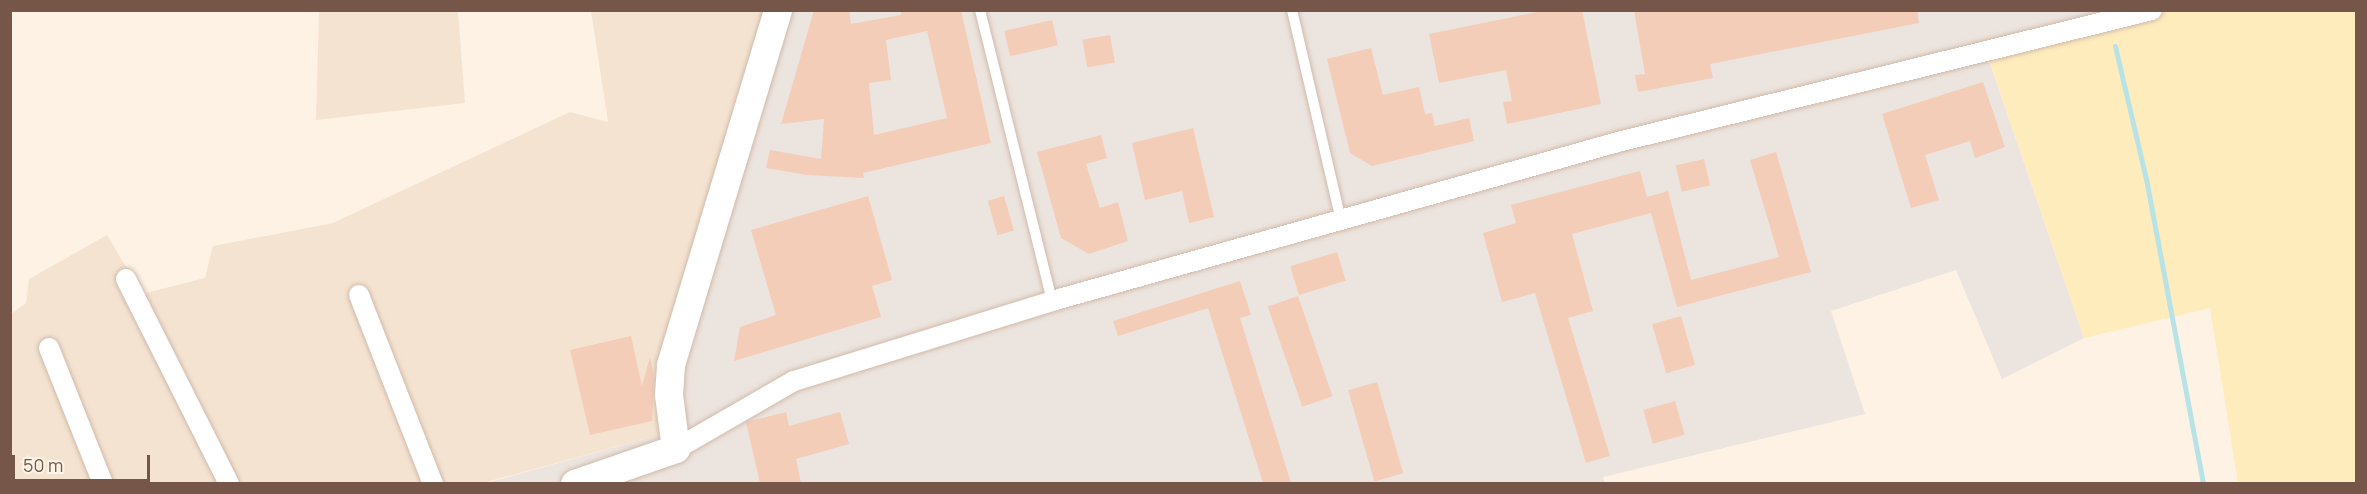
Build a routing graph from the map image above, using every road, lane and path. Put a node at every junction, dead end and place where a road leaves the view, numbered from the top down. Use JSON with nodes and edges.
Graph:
{"nodes":[{"id":1,"x":778,"y":10,"type":"edge"},
{"id":2,"x":980,"y":10,"type":"edge"},
{"id":3,"x":1292,"y":10,"type":"edge"},
{"id":4,"x":2152,"y":10,"type":"edge"},
{"id":5,"x":2125,"y":14,"type":"edge"},
{"id":6,"x":1341,"y":220,"type":"junction"},
{"id":7,"x":126,"y":279,"type":"dead end"},
{"id":8,"x":359,"y":295,"type":"dead end"},
{"id":9,"x":1052,"y":301,"type":"junction"},
{"id":10,"x":49,"y":348,"type":"dead end"},
{"id":11,"x":676,"y":449,"type":"junction"},
{"id":12,"x":103,"y":483,"type":"edge"},
{"id":13,"x":229,"y":483,"type":"edge"},
{"id":14,"x":433,"y":483,"type":"edge"},
{"id":15,"x":575,"y":483,"type":"edge"}],
"edges":[{"from":1,"to":11,"type":"street"},
{"from":2,"to":9,"type":"lane"},
{"from":3,"to":6,"type":"lane"},
{"from":4,"to":5,"type":"street"},
{"from":5,"to":6,"type":"street"},
{"from":6,"to":9,"type":"street"},
{"from":7,"to":13,"type":"street"},
{"from":8,"to":14,"type":"street"},
{"from":9,"to":11,"type":"street"},
{"from":10,"to":12,"type":"street"},
{"from":11,"to":15,"type":"street"}]}
